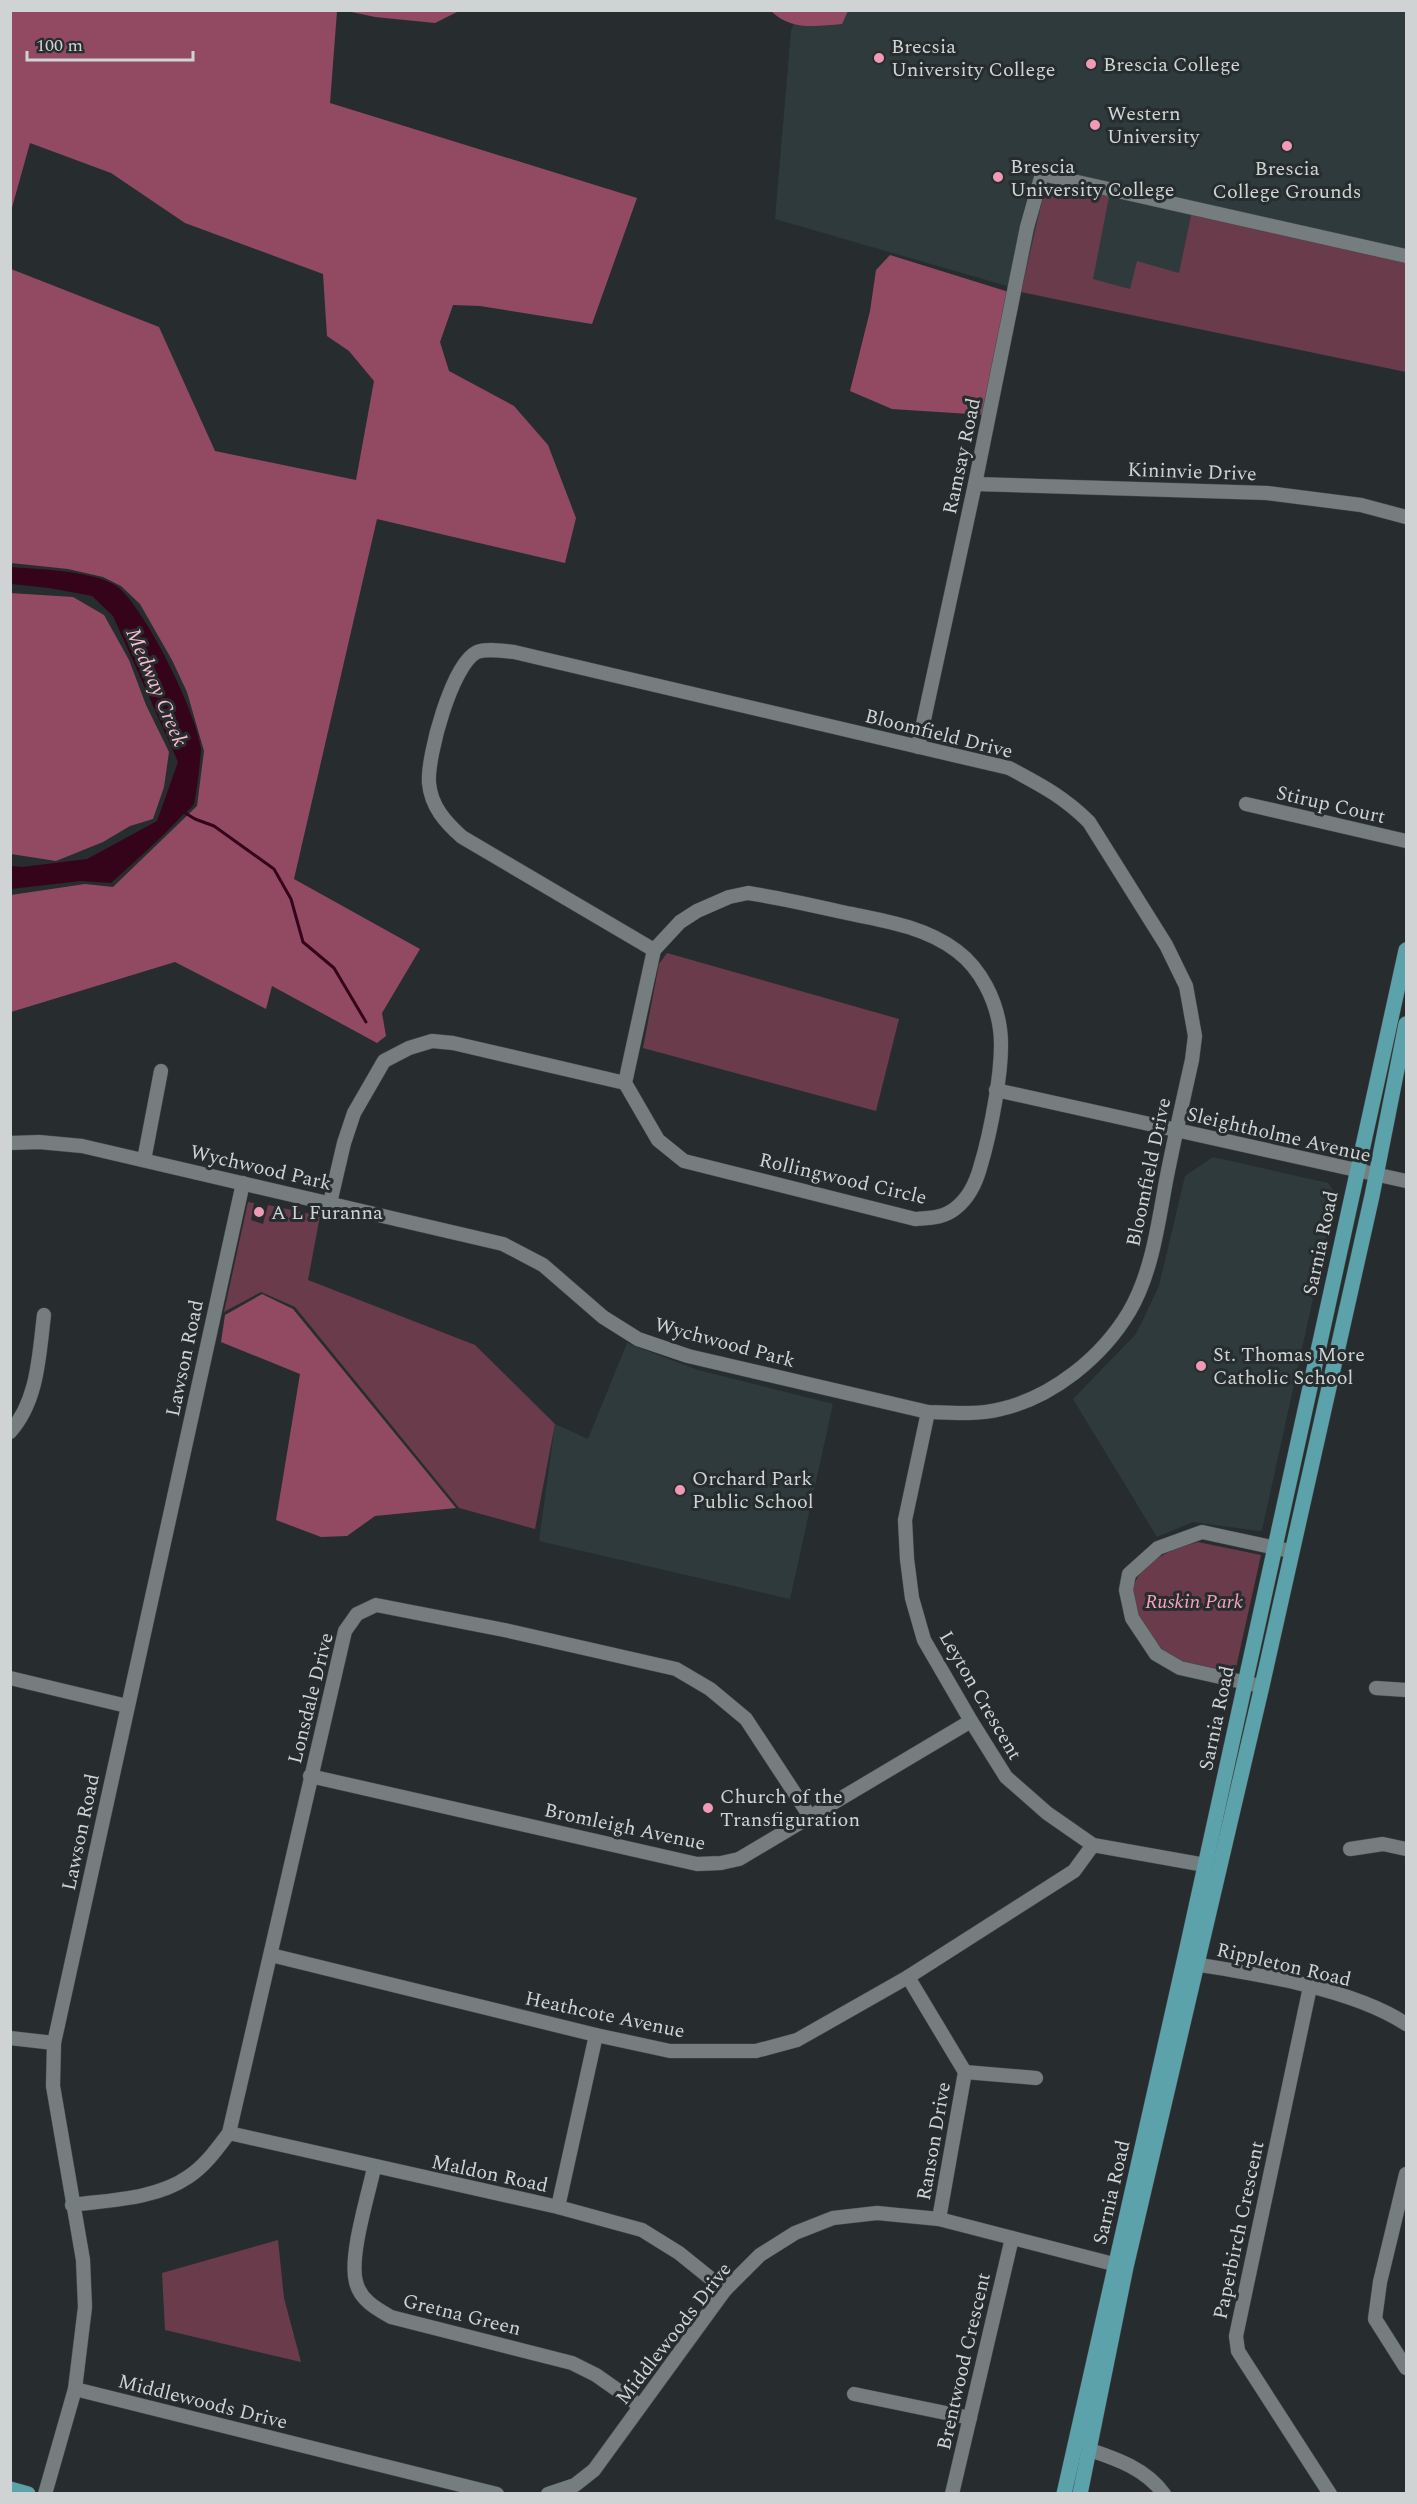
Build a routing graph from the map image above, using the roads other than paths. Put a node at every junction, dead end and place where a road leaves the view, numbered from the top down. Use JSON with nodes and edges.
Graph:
{"nodes":[{"id":1,"x":1407,"y":256,"type":"edge"},
{"id":2,"x":975,"y":484,"type":"junction"},
{"id":3,"x":1407,"y":517,"type":"edge"},
{"id":4,"x":918,"y":747,"type":"junction"},
{"id":5,"x":1246,"y":804,"type":"dead end"},
{"id":6,"x":1407,"y":841,"type":"edge"},
{"id":7,"x":654,"y":950,"type":"junction"},
{"id":8,"x":1407,"y":950,"type":"edge"},
{"id":9,"x":1407,"y":1024,"type":"edge"},
{"id":10,"x":161,"y":1071,"type":"dead end"},
{"id":11,"x":625,"y":1083,"type":"junction"},
{"id":12,"x":996,"y":1090,"type":"junction"},
{"id":13,"x":1176,"y":1130,"type":"junction"},
{"id":14,"x":10,"y":1143,"type":"edge"},
{"id":15,"x":144,"y":1160,"type":"junction"},
{"id":16,"x":1357,"y":1172,"type":"junction"},
{"id":17,"x":1376,"y":1176,"type":"junction"},
{"id":18,"x":1407,"y":1181,"type":"edge"},
{"id":19,"x":243,"y":1183,"type":"junction"},
{"id":20,"x":330,"y":1203,"type":"junction"},
{"id":21,"x":44,"y":1315,"type":"dead end"},
{"id":22,"x":928,"y":1412,"type":"junction"},
{"id":23,"x":10,"y":1432,"type":"edge"},
{"id":24,"x":1274,"y":1548,"type":"junction"},
{"id":25,"x":1290,"y":1551,"type":"junction"},
{"id":26,"x":10,"y":1678,"type":"edge"},
{"id":27,"x":1245,"y":1682,"type":"junction"},
{"id":28,"x":1262,"y":1686,"type":"junction"},
{"id":29,"x":1376,"y":1688,"type":"dead end"},
{"id":30,"x":1407,"y":1690,"type":"edge"},
{"id":31,"x":127,"y":1706,"type":"junction"},
{"id":32,"x":971,"y":1721,"type":"junction"},
{"id":33,"x":310,"y":1776,"type":"junction"},
{"id":34,"x":809,"y":1815,"type":"junction"},
{"id":35,"x":1093,"y":1845,"type":"junction"},
{"id":36,"x":1350,"y":1849,"type":"dead end"},
{"id":37,"x":1407,"y":1849,"type":"edge"},
{"id":38,"x":1205,"y":1865,"type":"junction"},
{"id":39,"x":271,"y":1955,"type":"junction"},
{"id":40,"x":1191,"y":1964,"type":"junction"},
{"id":41,"x":908,"y":1977,"type":"junction"},
{"id":42,"x":1310,"y":1987,"type":"junction"},
{"id":43,"x":1406,"y":2022,"type":"edge"},
{"id":44,"x":596,"y":2036,"type":"junction"},
{"id":45,"x":10,"y":2038,"type":"edge"},
{"id":46,"x":54,"y":2043,"type":"junction"},
{"id":47,"x":965,"y":2072,"type":"junction"},
{"id":48,"x":1036,"y":2078,"type":"dead end"},
{"id":49,"x":229,"y":2133,"type":"junction"},
{"id":50,"x":374,"y":2168,"type":"junction"},
{"id":51,"x":1407,"y":2174,"type":"edge"},
{"id":52,"x":72,"y":2205,"type":"junction"},
{"id":53,"x":558,"y":2207,"type":"junction"},
{"id":54,"x":939,"y":2219,"type":"junction"},
{"id":55,"x":1012,"y":2238,"type":"junction"},
{"id":56,"x":1121,"y":2266,"type":"junction"},
{"id":57,"x":725,"y":2290,"type":"junction"},
{"id":58,"x":1407,"y":2368,"type":"edge"},
{"id":59,"x":75,"y":2389,"type":"junction"},
{"id":60,"x":854,"y":2394,"type":"dead end"},
{"id":61,"x":640,"y":2406,"type":"junction"},
{"id":62,"x":970,"y":2418,"type":"junction"},
{"id":63,"x":1090,"y":2450,"type":"junction"},
{"id":64,"x":10,"y":2489,"type":"edge"},
{"id":65,"x":580,"y":2489,"type":"edge"},
{"id":66,"x":28,"y":2493,"type":"edge"},
{"id":67,"x":45,"y":2493,"type":"edge"},
{"id":68,"x":497,"y":2493,"type":"edge"},
{"id":69,"x":548,"y":2493,"type":"edge"},
{"id":70,"x":952,"y":2493,"type":"edge"},
{"id":71,"x":1064,"y":2493,"type":"edge"},
{"id":72,"x":1080,"y":2493,"type":"edge"},
{"id":73,"x":1164,"y":2493,"type":"edge"},
{"id":74,"x":1330,"y":2493,"type":"edge"}],
"edges":[{"from":1,"to":2,"type":"street","name":"Ramsay Road"},
{"from":2,"to":3,"type":"street","name":"Kininvie Drive"},
{"from":2,"to":4,"type":"street","name":"Ramsay Road"},
{"from":4,"to":7,"type":"street","name":"Bloomfield Drive"},
{"from":4,"to":13,"type":"street","name":"Bloomfield Drive"},
{"from":5,"to":6,"type":"street","name":"Stirup Court"},
{"from":7,"to":11,"type":"street"},
{"from":7,"to":12,"type":"street","name":"Rollingwood Circle"},
{"from":8,"to":16,"type":"main road","name":"Sarnia Road"},
{"from":9,"to":17,"type":"main road","name":"Sarnia Road"},
{"from":10,"to":15,"type":"street"},
{"from":11,"to":12,"type":"street","name":"Rollingwood Circle"},
{"from":11,"to":20,"type":"street"},
{"from":12,"to":13,"type":"street","name":"Sleightholme Avenue"},
{"from":13,"to":16,"type":"street","name":"Sleightholme Avenue"},
{"from":13,"to":22,"type":"street","name":"Bloomfield Drive"},
{"from":14,"to":15,"type":"street","name":"Wychwood Park"},
{"from":15,"to":19,"type":"street","name":"Wychwood Park"},
{"from":16,"to":17,"type":"street","name":"Sleightholme Avenue"},
{"from":16,"to":24,"type":"main road","name":"Sarnia Road"},
{"from":17,"to":18,"type":"street","name":"Sleightholme Avenue"},
{"from":17,"to":25,"type":"main road","name":"Sarnia Road"},
{"from":19,"to":20,"type":"street","name":"Wychwood Park"},
{"from":19,"to":31,"type":"street","name":"Lawson Road"},
{"from":20,"to":22,"type":"street","name":"Wychwood Park"},
{"from":21,"to":23,"type":"street"},
{"from":22,"to":32,"type":"street","name":"Leyton Crescent"},
{"from":24,"to":25,"type":"street"},
{"from":24,"to":27,"type":"main road","name":"Sarnia Road"},
{"from":24,"to":27,"type":"street"},
{"from":25,"to":28,"type":"main road","name":"Sarnia Road"},
{"from":26,"to":31,"type":"street"},
{"from":27,"to":28,"type":"street"},
{"from":27,"to":38,"type":"main road","name":"Sarnia Road"},
{"from":28,"to":40,"type":"main road","name":"Sarnia Road"},
{"from":29,"to":30,"type":"street"},
{"from":31,"to":46,"type":"street","name":"Lawson Road"},
{"from":32,"to":34,"type":"street","name":"Bromleigh Avenue"},
{"from":32,"to":35,"type":"street","name":"Leyton Crescent"},
{"from":33,"to":34,"type":"street","name":"Bromleigh Avenue"},
{"from":33,"to":34,"type":"street","name":"Lonsdale Drive"},
{"from":33,"to":39,"type":"street","name":"Lonsdale Drive"},
{"from":35,"to":38,"type":"street","name":"Leyton Crescent"},
{"from":35,"to":41,"type":"street","name":"Heathcote Avenue"},
{"from":36,"to":37,"type":"street"},
{"from":38,"to":40,"type":"main road","name":"Sarnia Road"},
{"from":39,"to":44,"type":"street","name":"Heathcote Avenue"},
{"from":39,"to":49,"type":"street","name":"Lonsdale Drive"},
{"from":40,"to":42,"type":"street","name":"Rippleton Road"},
{"from":40,"to":56,"type":"main road","name":"Sarnia Road"},
{"from":41,"to":44,"type":"street","name":"Heathcote Avenue"},
{"from":41,"to":47,"type":"street","name":"Ranson Drive"},
{"from":42,"to":43,"type":"street","name":"Rippleton Road"},
{"from":42,"to":74,"type":"street","name":"Paperbirch Crescent"},
{"from":44,"to":53,"type":"street"},
{"from":45,"to":46,"type":"street"},
{"from":46,"to":52,"type":"street","name":"Lawson Road"},
{"from":47,"to":48,"type":"street"},
{"from":47,"to":54,"type":"street","name":"Ranson Drive"},
{"from":49,"to":50,"type":"street","name":"Maldon Road"},
{"from":49,"to":52,"type":"street","name":"Lonsdale Drive"},
{"from":50,"to":53,"type":"street","name":"Maldon Road"},
{"from":50,"to":61,"type":"street","name":"Gretna Green"},
{"from":51,"to":58,"type":"street"},
{"from":52,"to":59,"type":"street","name":"Lawson Road"},
{"from":53,"to":57,"type":"street","name":"Maldon Road"},
{"from":54,"to":55,"type":"street","name":"Middlewoods Drive"},
{"from":54,"to":57,"type":"street","name":"Middlewoods Drive"},
{"from":55,"to":56,"type":"street","name":"Middlewoods Drive"},
{"from":55,"to":62,"type":"street","name":"Brentwood Crescent"},
{"from":56,"to":63,"type":"main road","name":"Sarnia Road"},
{"from":56,"to":71,"type":"main road","name":"Sarnia Road"},
{"from":57,"to":61,"type":"street","name":"Middlewoods Drive"},
{"from":59,"to":67,"type":"street","name":"Lawson Road"},
{"from":59,"to":68,"type":"street","name":"Middlewoods Drive"},
{"from":60,"to":62,"type":"street"},
{"from":61,"to":65,"type":"street","name":"Middlewoods Drive"},
{"from":62,"to":70,"type":"street","name":"Brentwood Crescent"},
{"from":63,"to":72,"type":"main road","name":"Sarnia Road"},
{"from":63,"to":73,"type":"street"},
{"from":64,"to":66,"type":"main road"},
{"from":65,"to":69,"type":"street","name":"Middlewoods Drive"}]}
